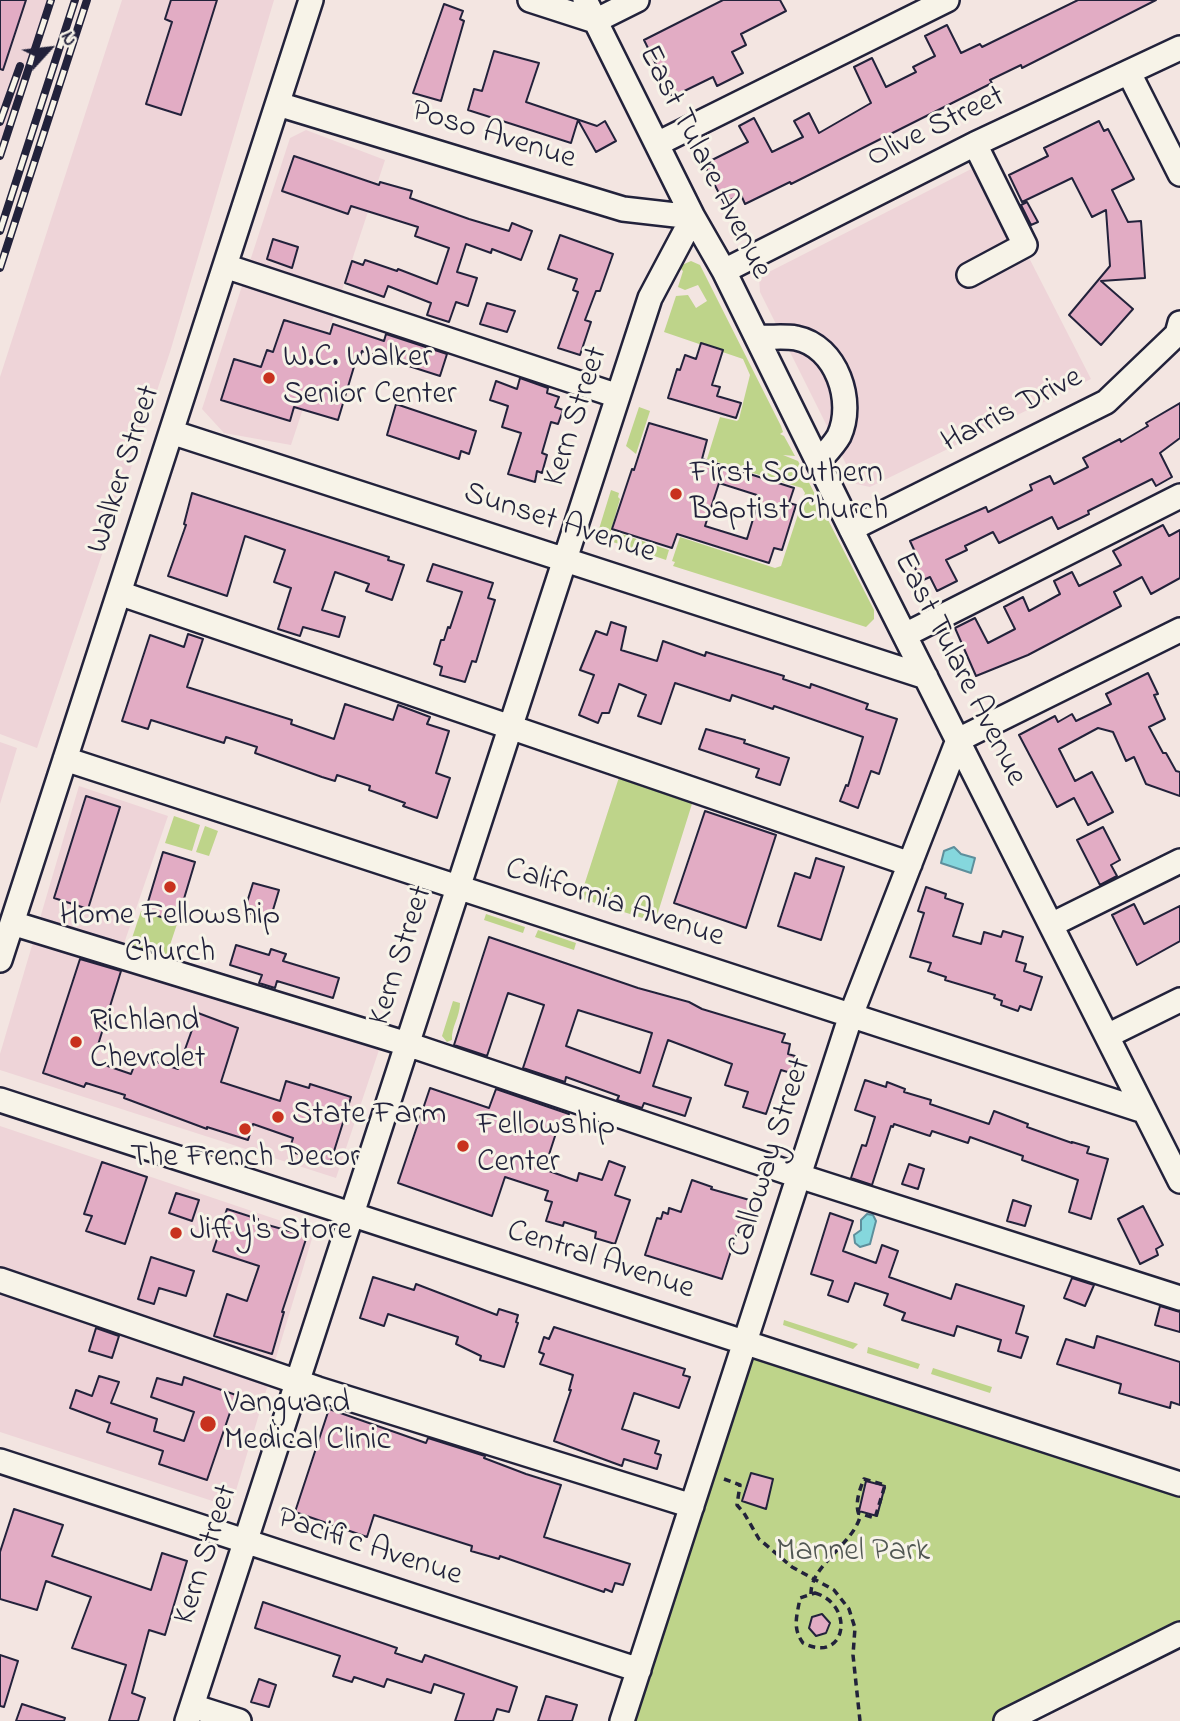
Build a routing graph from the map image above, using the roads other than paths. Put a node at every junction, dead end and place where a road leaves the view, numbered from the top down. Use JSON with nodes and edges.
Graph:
{"nodes":[{"id":1,"x":311,"y":0,"type":"edge"},
{"id":2,"x":530,"y":0,"type":"edge"},
{"id":3,"x":585,"y":0,"type":"edge"},
{"id":4,"x":637,"y":0,"type":"edge"},
{"id":5,"x":947,"y":0,"type":"edge"},
{"id":6,"x":595,"y":21,"type":"junction"},
{"id":7,"x":1180,"y":48,"type":"edge"},
{"id":8,"x":1129,"y":73,"type":"junction"},
{"id":9,"x":278,"y":104,"type":"junction"},
{"id":10,"x":657,"y":144,"type":"junction"},
{"id":11,"x":975,"y":144,"type":"junction"},
{"id":12,"x":1180,"y":174,"type":"edge"},
{"id":13,"x":693,"y":217,"type":"junction"},
{"id":14,"x":225,"y":267,"type":"junction"},
{"id":15,"x":724,"y":271,"type":"junction"},
{"id":16,"x":969,"y":275,"type":"dead end"},
{"id":17,"x":1180,"y":323,"type":"edge"},
{"id":18,"x":757,"y":337,"type":"junction"},
{"id":19,"x":618,"y":396,"type":"junction"},
{"id":20,"x":172,"y":432,"type":"junction"},
{"id":21,"x":818,"y":462,"type":"junction"},
{"id":22,"x":1180,"y":496,"type":"edge"},
{"id":23,"x":851,"y":528,"type":"junction"},
{"id":24,"x":564,"y":560,"type":"junction"},
{"id":25,"x":119,"y":593,"type":"junction"},
{"id":26,"x":1180,"y":630,"type":"edge"},
{"id":27,"x":905,"y":635,"type":"junction"},
{"id":28,"x":926,"y":677,"type":"junction"},
{"id":29,"x":510,"y":727,"type":"junction"},
{"id":30,"x":958,"y":740,"type":"junction"},
{"id":31,"x":65,"y":759,"type":"junction"},
{"id":32,"x":1180,"y":861,"type":"edge"},
{"id":33,"x":910,"y":864,"type":"junction"},
{"id":34,"x":458,"y":887,"type":"junction"},
{"id":35,"x":12,"y":923,"type":"junction"},
{"id":36,"x":1051,"y":925,"type":"junction"},
{"id":37,"x":0,"y":960,"type":"edge"},
{"id":38,"x":1180,"y":1000,"type":"edge"},
{"id":39,"x":851,"y":1015,"type":"junction"},
{"id":40,"x":1107,"y":1036,"type":"junction"},
{"id":41,"x":407,"y":1045,"type":"junction"},
{"id":42,"x":0,"y":1100,"type":"edge"},
{"id":43,"x":1144,"y":1111,"type":"junction"},
{"id":44,"x":1177,"y":1168,"type":"edge"},
{"id":45,"x":799,"y":1176,"type":"junction"},
{"id":46,"x":352,"y":1215,"type":"junction"},
{"id":47,"x":0,"y":1280,"type":"edge"},
{"id":48,"x":1180,"y":1298,"type":"edge"},
{"id":49,"x":745,"y":1343,"type":"junction"},
{"id":50,"x":298,"y":1382,"type":"junction"},
{"id":51,"x":0,"y":1461,"type":"edge"},
{"id":52,"x":1180,"y":1484,"type":"edge"},
{"id":53,"x":692,"y":1506,"type":"junction"},
{"id":54,"x":246,"y":1542,"type":"junction"},
{"id":55,"x":1180,"y":1634,"type":"edge"},
{"id":56,"x":639,"y":1670,"type":"junction"},
{"id":57,"x":190,"y":1713,"type":"edge"},
{"id":58,"x":239,"y":1721,"type":"edge"},
{"id":59,"x":622,"y":1721,"type":"edge"},
{"id":60,"x":1006,"y":1721,"type":"edge"}],
"edges":[{"from":1,"to":9,"type":"street","name":"Walker Street"},
{"from":2,"to":6,"type":"street"},
{"from":3,"to":6,"type":"street","name":"East Tulare Avenue"},
{"from":4,"to":6,"type":"street"},
{"from":5,"to":10,"type":"street"},
{"from":6,"to":10,"type":"street","name":"East Tulare Avenue"},
{"from":7,"to":8,"type":"street","name":"Olive Street"},
{"from":8,"to":11,"type":"street","name":"Olive Street"},
{"from":8,"to":12,"type":"street"},
{"from":9,"to":13,"type":"street","name":"Poso Avenue"},
{"from":9,"to":14,"type":"street","name":"Walker Street"},
{"from":10,"to":13,"type":"street","name":"East Tulare Avenue"},
{"from":11,"to":15,"type":"street","name":"Olive Street"},
{"from":11,"to":16,"type":"street"},
{"from":13,"to":15,"type":"street","name":"East Tulare Avenue"},
{"from":13,"to":19,"type":"street","name":"Kern Street"},
{"from":14,"to":19,"type":"street"},
{"from":14,"to":20,"type":"street","name":"Walker Street"},
{"from":15,"to":18,"type":"street","name":"East Tulare Avenue"},
{"from":17,"to":23,"type":"street","name":"Harris Drive"},
{"from":18,"to":21,"type":"street","name":"East Tulare Avenue"},
{"from":18,"to":21,"type":"street"},
{"from":19,"to":24,"type":"street","name":"Kern Street"},
{"from":20,"to":24,"type":"street","name":"Sunset Avenue"},
{"from":20,"to":25,"type":"street","name":"Walker Street"},
{"from":21,"to":23,"type":"street","name":"East Tulare Avenue"},
{"from":22,"to":27,"type":"street"},
{"from":23,"to":27,"type":"street","name":"East Tulare Avenue"},
{"from":24,"to":28,"type":"street","name":"Sunset Avenue"},
{"from":24,"to":29,"type":"street","name":"Kern Street"},
{"from":25,"to":29,"type":"street"},
{"from":25,"to":31,"type":"street","name":"Walker Street"},
{"from":26,"to":30,"type":"street"},
{"from":27,"to":28,"type":"street","name":"East Tulare Avenue"},
{"from":28,"to":30,"type":"street","name":"East Tulare Avenue"},
{"from":29,"to":33,"type":"street"},
{"from":29,"to":34,"type":"street","name":"Kern Street"},
{"from":30,"to":33,"type":"street","name":"Calloway Street"},
{"from":30,"to":36,"type":"street","name":"East Tulare Avenue"},
{"from":31,"to":34,"type":"street","name":"California Avenue"},
{"from":31,"to":35,"type":"street","name":"Walker Street"},
{"from":32,"to":36,"type":"street"},
{"from":33,"to":39,"type":"street","name":"Calloway Street"},
{"from":34,"to":39,"type":"street","name":"California Avenue"},
{"from":34,"to":41,"type":"street","name":"Kern Street"},
{"from":35,"to":37,"type":"street","name":"Walker Street"},
{"from":35,"to":41,"type":"street"},
{"from":36,"to":40,"type":"street","name":"East Tulare Avenue"},
{"from":38,"to":40,"type":"street"},
{"from":39,"to":43,"type":"street","name":"California Avenue"},
{"from":39,"to":45,"type":"street","name":"Calloway Street"},
{"from":40,"to":43,"type":"street","name":"East Tulare Avenue"},
{"from":41,"to":45,"type":"street"},
{"from":41,"to":46,"type":"street","name":"Kern Street"},
{"from":42,"to":46,"type":"street","name":"Central Avenue"},
{"from":43,"to":44,"type":"street","name":"East Tulare Avenue"},
{"from":45,"to":48,"type":"street"},
{"from":45,"to":49,"type":"street","name":"Calloway Street"},
{"from":46,"to":49,"type":"street","name":"Central Avenue"},
{"from":46,"to":50,"type":"street","name":"Kern Street"},
{"from":47,"to":50,"type":"street"},
{"from":49,"to":52,"type":"street","name":"Central Avenue"},
{"from":49,"to":53,"type":"street","name":"Calloway Street"},
{"from":50,"to":53,"type":"street"},
{"from":50,"to":54,"type":"street","name":"Kern Street"},
{"from":51,"to":54,"type":"street","name":"Pacific Avenue"},
{"from":53,"to":56,"type":"street","name":"Calloway Street"},
{"from":54,"to":56,"type":"street","name":"Pacific Avenue"},
{"from":54,"to":57,"type":"street","name":"Kern Street"},
{"from":55,"to":60,"type":"street"},
{"from":56,"to":59,"type":"street","name":"Calloway Street"},
{"from":57,"to":58,"type":"street"}]}
